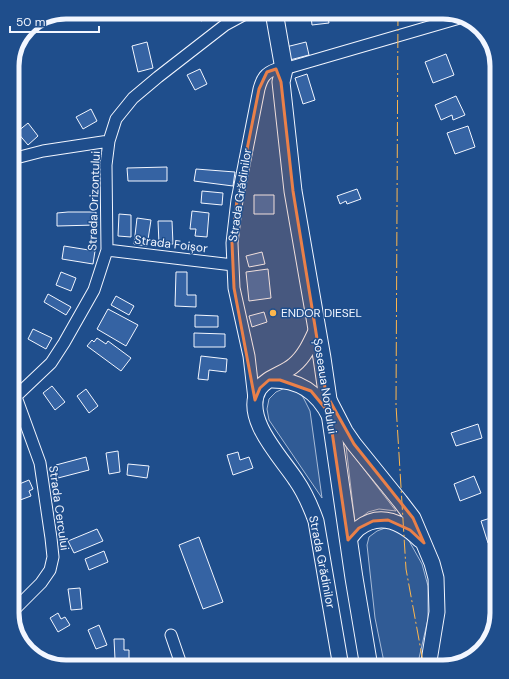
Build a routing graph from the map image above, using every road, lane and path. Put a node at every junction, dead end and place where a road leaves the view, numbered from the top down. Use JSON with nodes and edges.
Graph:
{"nodes":[{"id":1,"x":236,"y":19,"type":"edge"},
{"id":2,"x":268,"y":19,"type":"edge"},
{"id":3,"x":275,"y":19,"type":"edge"},
{"id":4,"x":453,"y":20,"type":"edge"},
{"id":5,"x":280,"y":73,"type":"junction"},
{"id":6,"x":109,"y":141,"type":"junction"},
{"id":7,"x":19,"y":157,"type":"edge"},
{"id":8,"x":107,"y":250,"type":"junction"},
{"id":9,"x":233,"y":265,"type":"junction"},
{"id":10,"x":317,"y":329,"type":"junction"},
{"id":11,"x":269,"y":380,"type":"junction"},
{"id":12,"x":19,"y":393,"type":"edge"},
{"id":13,"x":326,"y":394,"type":"junction"},
{"id":14,"x":254,"y":400,"type":"junction"},
{"id":15,"x":19,"y":409,"type":"edge"},
{"id":16,"x":330,"y":418,"type":"junction"},
{"id":17,"x":348,"y":540,"type":"junction"},
{"id":18,"x":424,"y":543,"type":"junction"},
{"id":19,"x":19,"y":605,"type":"edge"},
{"id":20,"x":171,"y":635,"type":"dead end"},
{"id":21,"x":180,"y":660,"type":"edge"},
{"id":22,"x":340,"y":660,"type":"edge"},
{"id":23,"x":368,"y":660,"type":"edge"},
{"id":24,"x":429,"y":660,"type":"edge"}],
"edges":[{"from":1,"to":6,"type":"street","name":"Strada Orizontului"},
{"from":2,"to":5,"type":"main road","name":"Șoseaua Nordului"},
{"from":3,"to":5,"type":"main road","name":"Șoseaua Nordului"},
{"from":4,"to":5,"type":"street"},
{"from":5,"to":9,"type":"street","name":"Strada Grădinilor"},
{"from":5,"to":10,"type":"main road","name":"Șoseaua Nordului"},
{"from":6,"to":7,"type":"street","name":"Strada Orizontului"},
{"from":6,"to":8,"type":"street","name":"Strada Orizontului"},
{"from":8,"to":9,"type":"street","name":"Strada Foișor"},
{"from":8,"to":12,"type":"street","name":"Strada Orizontului"},
{"from":9,"to":14,"type":"street","name":"Strada Grădinilor"},
{"from":10,"to":11,"type":"street"},
{"from":10,"to":13,"type":"main road","name":"Șoseaua Nordului"},
{"from":11,"to":14,"type":"street"},
{"from":11,"to":16,"type":"street"},
{"from":13,"to":16,"type":"main road","name":"Șoseaua Nordului"},
{"from":13,"to":18,"type":"street"},
{"from":14,"to":22,"type":"street","name":"Strada Grădinilor"},
{"from":15,"to":19,"type":"street","name":"Strada Cercului"},
{"from":16,"to":17,"type":"main road","name":"Șoseaua Nordului"},
{"from":17,"to":18,"type":"street"},
{"from":17,"to":23,"type":"main road","name":"Șoseaua Nordului"},
{"from":18,"to":24,"type":"street"},
{"from":20,"to":21,"type":"street"}]}
